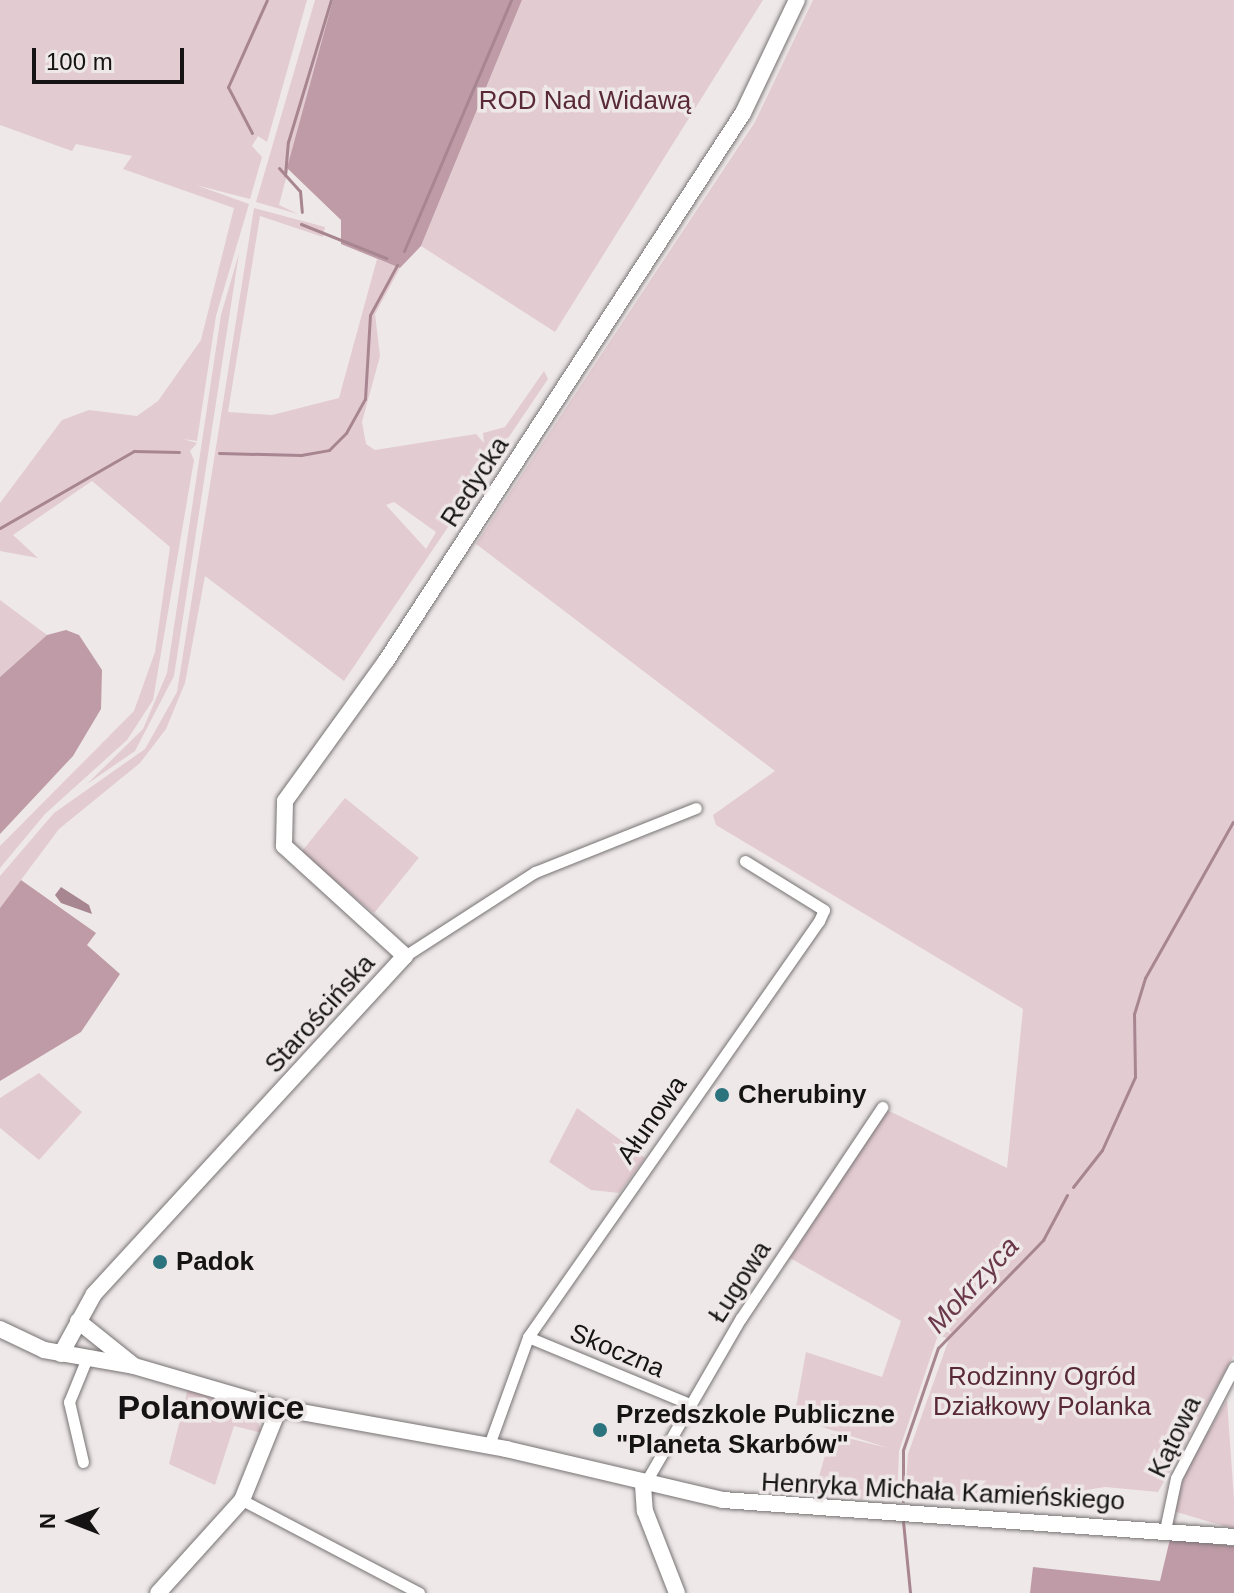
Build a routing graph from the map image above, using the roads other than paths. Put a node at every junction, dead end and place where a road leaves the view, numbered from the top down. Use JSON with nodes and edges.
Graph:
{"nodes":[{"id":1,"x":797,"y":0,"type":"edge"},
{"id":2,"x":696,"y":808,"type":"dead end"},
{"id":3,"x":745,"y":861,"type":"dead end"},
{"id":4,"x":405,"y":956,"type":"junction"},
{"id":5,"x":882,"y":1107,"type":"dead end"},
{"id":6,"x":78,"y":1321,"type":"junction"},
{"id":7,"x":0,"y":1329,"type":"edge"},
{"id":8,"x":528,"y":1337,"type":"junction"},
{"id":9,"x":61,"y":1354,"type":"junction"},
{"id":10,"x":87,"y":1358,"type":"junction"},
{"id":11,"x":134,"y":1366,"type":"junction"},
{"id":12,"x":1234,"y":1367,"type":"edge"},
{"id":13,"x":690,"y":1404,"type":"junction"},
{"id":14,"x":279,"y":1408,"type":"junction"},
{"id":15,"x":489,"y":1445,"type":"junction"},
{"id":16,"x":83,"y":1462,"type":"dead end"},
{"id":17,"x":643,"y":1485,"type":"junction"},
{"id":18,"x":242,"y":1500,"type":"junction"},
{"id":19,"x":1165,"y":1530,"type":"junction"},
{"id":20,"x":1234,"y":1537,"type":"edge"},
{"id":21,"x":158,"y":1593,"type":"edge"},
{"id":22,"x":419,"y":1593,"type":"edge"},
{"id":23,"x":677,"y":1593,"type":"edge"}],
"edges":[{"from":1,"to":4,"type":"street","name":"Redycka"},
{"from":2,"to":4,"type":"street","name":"Starościńska"},
{"from":3,"to":8,"type":"street","name":"Ałunowa"},
{"from":4,"to":6,"type":"street","name":"Starościńska"},
{"from":5,"to":13,"type":"street","name":"Ługowa"},
{"from":6,"to":9,"type":"street","name":"Starościńska"},
{"from":6,"to":11,"type":"street"},
{"from":7,"to":9,"type":"street","name":"Henryka Michała Kamieńskiego"},
{"from":8,"to":13,"type":"street","name":"Skoczna"},
{"from":8,"to":15,"type":"street","name":"Ałunowa"},
{"from":9,"to":10,"type":"street","name":"Henryka Michała Kamieńskiego"},
{"from":10,"to":11,"type":"street","name":"Henryka Michała Kamieńskiego"},
{"from":10,"to":16,"type":"street"},
{"from":11,"to":14,"type":"street","name":"Henryka Michała Kamieńskiego"},
{"from":12,"to":19,"type":"street","name":"Kątowa"},
{"from":13,"to":17,"type":"street","name":"Ługowa"},
{"from":14,"to":15,"type":"street","name":"Henryka Michała Kamieńskiego"},
{"from":14,"to":18,"type":"street"},
{"from":15,"to":17,"type":"street","name":"Henryka Michała Kamieńskiego"},
{"from":17,"to":19,"type":"street","name":"Henryka Michała Kamieńskiego"},
{"from":17,"to":23,"type":"street"},
{"from":18,"to":21,"type":"street"},
{"from":18,"to":22,"type":"street"},
{"from":19,"to":20,"type":"street","name":"Henryka Michała Kamieńskiego"}]}
